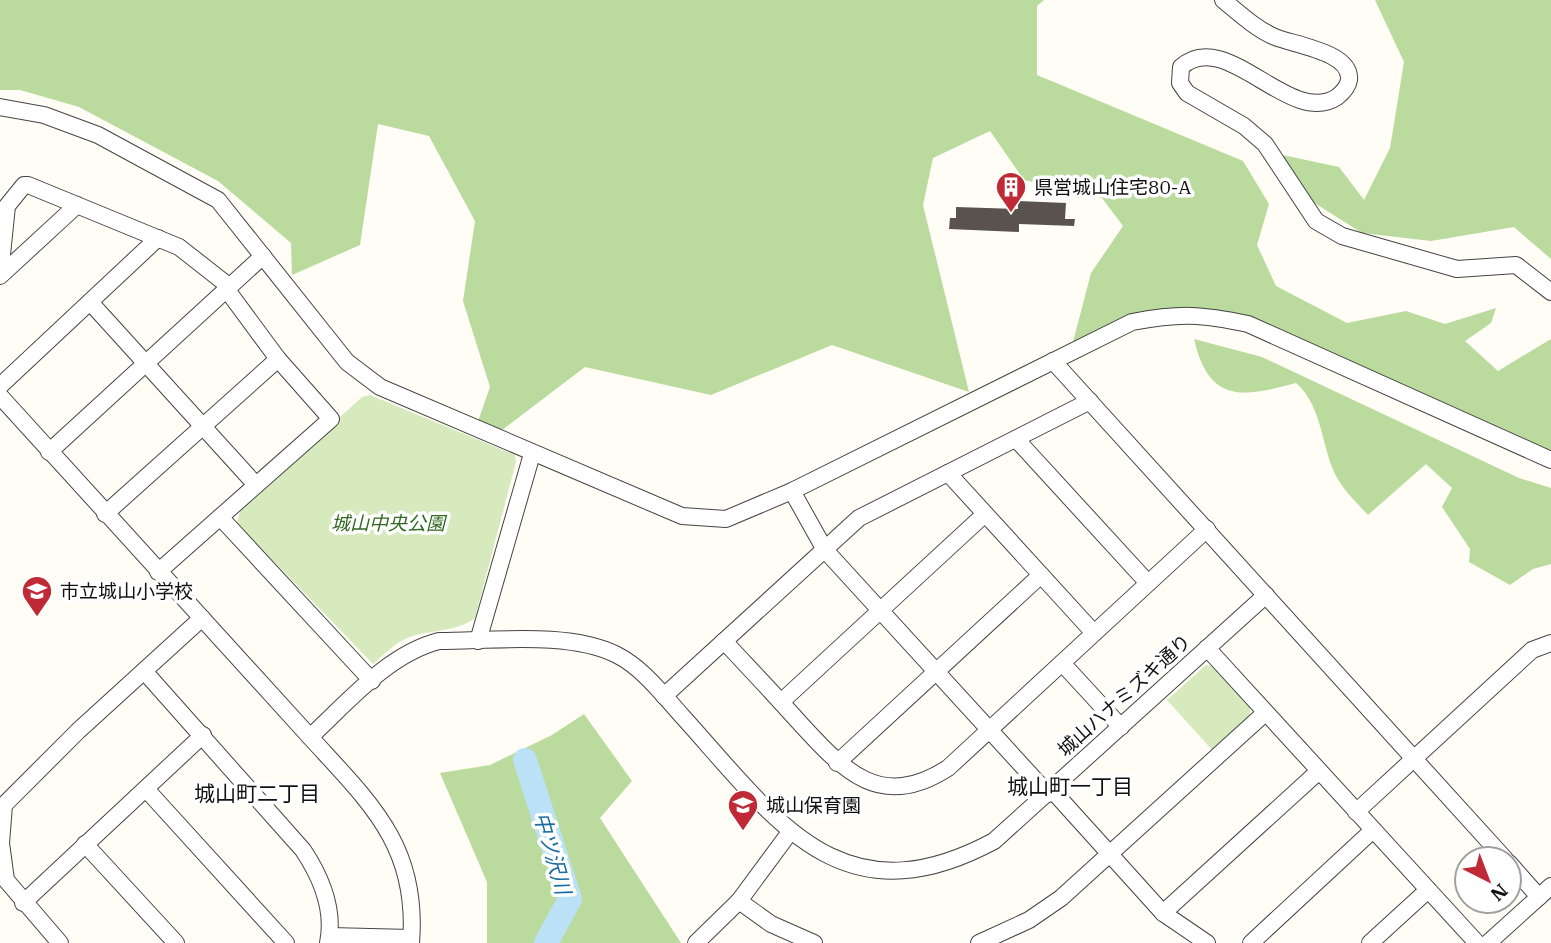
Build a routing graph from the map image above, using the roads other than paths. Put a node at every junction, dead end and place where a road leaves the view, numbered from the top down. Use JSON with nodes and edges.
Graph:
{"nodes":[{"id":1,"x":1223,"y":0,"type":"edge"},
{"id":2,"x":0,"y":107,"type":"edge"},
{"id":3,"x":77,"y":205,"type":"junction"},
{"id":4,"x":158,"y":238,"type":"junction"},
{"id":5,"x":263,"y":256,"type":"junction"},
{"id":6,"x":0,"y":275,"type":"edge"},
{"id":7,"x":228,"y":289,"type":"junction"},
{"id":8,"x":1551,"y":292,"type":"edge"},
{"id":9,"x":90,"y":302,"type":"junction"},
{"id":10,"x":278,"y":359,"type":"junction"},
{"id":11,"x":1053,"y":361,"type":"junction"},
{"id":12,"x":146,"y":364,"type":"junction"},
{"id":13,"x":0,"y":386,"type":"edge"},
{"id":14,"x":0,"y":396,"type":"edge"},
{"id":15,"x":1090,"y":401,"type":"junction"},
{"id":16,"x":203,"y":426,"type":"junction"},
{"id":17,"x":1016,"y":439,"type":"junction"},
{"id":18,"x":48,"y":452,"type":"junction"},
{"id":19,"x":531,"y":454,"type":"junction"},
{"id":20,"x":1551,"y":460,"type":"edge"},
{"id":21,"x":948,"y":473,"type":"junction"},
{"id":22,"x":256,"y":485,"type":"junction"},
{"id":23,"x":792,"y":491,"type":"junction"},
{"id":24,"x":106,"y":514,"type":"junction"},
{"id":25,"x":985,"y":514,"type":"junction"},
{"id":26,"x":220,"y":517,"type":"junction"},
{"id":27,"x":1207,"y":529,"type":"junction"},
{"id":28,"x":825,"y":550,"type":"junction"},
{"id":29,"x":159,"y":572,"type":"junction"},
{"id":30,"x":1041,"y":575,"type":"junction"},
{"id":31,"x":1148,"y":583,"type":"junction"},
{"id":32,"x":1266,"y":595,"type":"junction"},
{"id":33,"x":881,"y":610,"type":"junction"},
{"id":34,"x":202,"y":618,"type":"junction"},
{"id":35,"x":1094,"y":633,"type":"junction"},
{"id":36,"x":478,"y":641,"type":"junction"},
{"id":37,"x":724,"y":641,"type":"junction"},
{"id":38,"x":1551,"y":643,"type":"edge"},
{"id":39,"x":1208,"y":648,"type":"junction"},
{"id":40,"x":1062,"y":663,"type":"junction"},
{"id":41,"x":144,"y":671,"type":"junction"},
{"id":42,"x":937,"y":671,"type":"junction"},
{"id":43,"x":372,"y":681,"type":"junction"},
{"id":44,"x":664,"y":696,"type":"junction"},
{"id":45,"x":781,"y":702,"type":"junction"},
{"id":46,"x":1265,"y":713,"type":"junction"},
{"id":47,"x":1121,"y":727,"type":"junction"},
{"id":48,"x":990,"y":730,"type":"junction"},
{"id":49,"x":203,"y":735,"type":"junction"},
{"id":50,"x":310,"y":737,"type":"junction"},
{"id":51,"x":1415,"y":759,"type":"junction"},
{"id":52,"x":837,"y":763,"type":"junction"},
{"id":53,"x":1319,"y":771,"type":"junction"},
{"id":54,"x":146,"y":789,"type":"junction"},
{"id":55,"x":1050,"y":792,"type":"junction"},
{"id":56,"x":2,"y":805,"type":"edge"},
{"id":57,"x":1356,"y":812,"type":"junction"},
{"id":58,"x":1373,"y":830,"type":"junction"},
{"id":59,"x":790,"y":832,"type":"junction"},
{"id":60,"x":85,"y":844,"type":"junction"},
{"id":61,"x":1492,"y":845,"type":"edge"},
{"id":62,"x":1110,"y":854,"type":"junction"},
{"id":63,"x":1523,"y":874,"type":"edge"},
{"id":64,"x":3,"y":880,"type":"edge"},
{"id":65,"x":1428,"y":890,"type":"junction"},
{"id":66,"x":1545,"y":891,"type":"edge"},
{"id":67,"x":739,"y":901,"type":"junction"},
{"id":68,"x":23,"y":903,"type":"junction"},
{"id":69,"x":1163,"y":913,"type":"junction"},
{"id":70,"x":329,"y":940,"type":"edge"},
{"id":71,"x":411,"y":941,"type":"edge"},
{"id":72,"x":60,"y":943,"type":"edge"},
{"id":73,"x":176,"y":943,"type":"edge"},
{"id":74,"x":286,"y":943,"type":"edge"},
{"id":75,"x":696,"y":943,"type":"edge"},
{"id":76,"x":814,"y":943,"type":"edge"},
{"id":77,"x":979,"y":943,"type":"edge"},
{"id":78,"x":1207,"y":943,"type":"edge"},
{"id":79,"x":1251,"y":943,"type":"edge"},
{"id":80,"x":1370,"y":943,"type":"edge"},
{"id":81,"x":1477,"y":943,"type":"edge"},
{"id":82,"x":1488,"y":943,"type":"edge"}],
"edges":[{"from":1,"to":8,"type":"street"},
{"from":2,"to":5,"type":"street"},
{"from":3,"to":4,"type":"street"},
{"from":3,"to":6,"type":"street"},
{"from":3,"to":6,"type":"street"},
{"from":4,"to":7,"type":"street"},
{"from":4,"to":9,"type":"street"},
{"from":5,"to":7,"type":"street"},
{"from":5,"to":19,"type":"street"},
{"from":7,"to":10,"type":"street"},
{"from":7,"to":12,"type":"street"},
{"from":9,"to":12,"type":"street"},
{"from":9,"to":13,"type":"street"},
{"from":10,"to":16,"type":"street"},
{"from":10,"to":22,"type":"street"},
{"from":11,"to":15,"type":"street"},
{"from":11,"to":20,"type":"street"},
{"from":11,"to":23,"type":"street"},
{"from":12,"to":16,"type":"street"},
{"from":12,"to":18,"type":"street"},
{"from":14,"to":18,"type":"street"},
{"from":15,"to":17,"type":"street"},
{"from":15,"to":27,"type":"street"},
{"from":16,"to":22,"type":"street"},
{"from":16,"to":24,"type":"street"},
{"from":17,"to":21,"type":"street"},
{"from":17,"to":31,"type":"street"},
{"from":18,"to":24,"type":"street"},
{"from":19,"to":23,"type":"street"},
{"from":19,"to":36,"type":"street"},
{"from":21,"to":25,"type":"street"},
{"from":21,"to":28,"type":"street"},
{"from":22,"to":26,"type":"street"},
{"from":23,"to":28,"type":"street"},
{"from":24,"to":29,"type":"street"},
{"from":25,"to":30,"type":"street"},
{"from":25,"to":33,"type":"street"},
{"from":26,"to":29,"type":"street"},
{"from":26,"to":43,"type":"street"},
{"from":27,"to":31,"type":"street"},
{"from":27,"to":32,"type":"street"},
{"from":28,"to":33,"type":"street"},
{"from":28,"to":37,"type":"street"},
{"from":29,"to":34,"type":"street"},
{"from":30,"to":35,"type":"street"},
{"from":30,"to":42,"type":"street"},
{"from":31,"to":35,"type":"street"},
{"from":32,"to":39,"type":"street","name":"城山ハナミズキ通り"},
{"from":32,"to":51,"type":"street"},
{"from":33,"to":42,"type":"street"},
{"from":33,"to":45,"type":"street"},
{"from":34,"to":41,"type":"street"},
{"from":34,"to":50,"type":"street"},
{"from":35,"to":40,"type":"street"},
{"from":36,"to":43,"type":"street","name":"城山ハナミズキ通り"},
{"from":36,"to":44,"type":"street","name":"城山ハナミズキ通り"},
{"from":37,"to":44,"type":"street"},
{"from":37,"to":45,"type":"street"},
{"from":38,"to":51,"type":"street"},
{"from":39,"to":46,"type":"street"},
{"from":39,"to":47,"type":"street","name":"城山ハナミズキ通り"},
{"from":40,"to":47,"type":"street"},
{"from":40,"to":48,"type":"street"},
{"from":41,"to":49,"type":"street"},
{"from":41,"to":56,"type":"street"},
{"from":42,"to":48,"type":"street"},
{"from":42,"to":52,"type":"street"},
{"from":43,"to":50,"type":"street","name":"城山ハナミズキ通り"},
{"from":44,"to":59,"type":"street","name":"城山ハナミズキ通り"},
{"from":45,"to":52,"type":"street"},
{"from":46,"to":53,"type":"street"},
{"from":46,"to":62,"type":"street"},
{"from":47,"to":55,"type":"street","name":"城山ハナミズキ通り"},
{"from":48,"to":52,"type":"street"},
{"from":48,"to":55,"type":"street"},
{"from":49,"to":54,"type":"street"},
{"from":49,"to":70,"type":"street"},
{"from":50,"to":71,"type":"street"},
{"from":51,"to":57,"type":"street"},
{"from":51,"to":61,"type":"street"},
{"from":53,"to":57,"type":"street"},
{"from":53,"to":69,"type":"street"},
{"from":54,"to":60,"type":"street"},
{"from":54,"to":74,"type":"street"},
{"from":55,"to":59,"type":"street","name":"城山ハナミズキ通り"},
{"from":55,"to":62,"type":"street"},
{"from":56,"to":64,"type":"street"},
{"from":57,"to":58,"type":"street"},
{"from":58,"to":65,"type":"street"},
{"from":58,"to":79,"type":"street"},
{"from":59,"to":67,"type":"street"},
{"from":60,"to":68,"type":"street"},
{"from":60,"to":73,"type":"street"},
{"from":62,"to":69,"type":"street"},
{"from":62,"to":77,"type":"street"},
{"from":63,"to":66,"type":"street"},
{"from":64,"to":68,"type":"street"},
{"from":65,"to":80,"type":"street"},
{"from":65,"to":81,"type":"street"},
{"from":66,"to":82,"type":"street"},
{"from":67,"to":75,"type":"street"},
{"from":67,"to":76,"type":"street"},
{"from":68,"to":72,"type":"street"},
{"from":69,"to":78,"type":"street"},
{"from":70,"to":71,"type":"street"}]}
